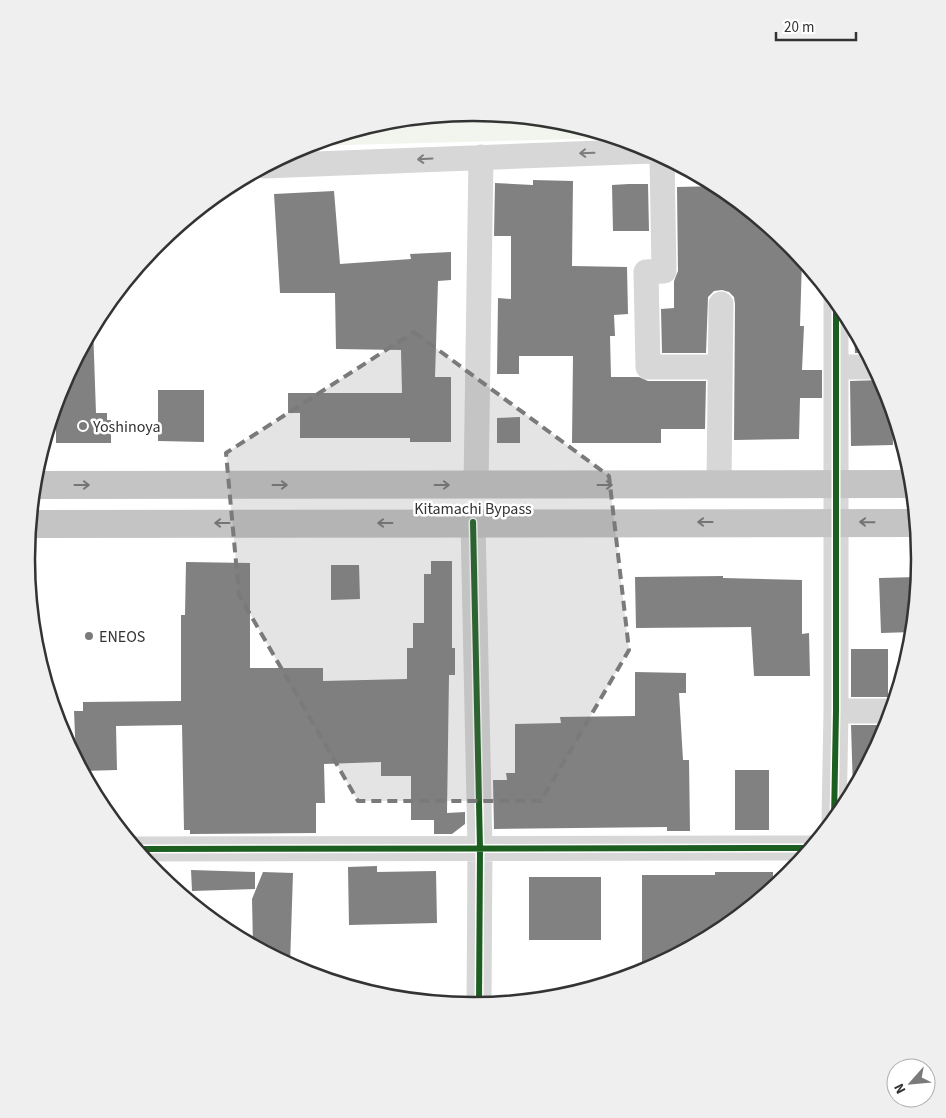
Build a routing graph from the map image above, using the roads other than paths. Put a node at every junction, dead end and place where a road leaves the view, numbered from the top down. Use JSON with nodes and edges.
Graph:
{"nodes":[{"id":1,"x":635,"y":152,"type":"edge"},
{"id":2,"x":480,"y":157,"type":"junction"},
{"id":3,"x":662,"y":164,"type":"edge"},
{"id":4,"x":280,"y":165,"type":"edge"},
{"id":5,"x":720,"y":304,"type":"dead end"},
{"id":6,"x":836,"y":315,"type":"edge"},
{"id":7,"x":720,"y":367,"type":"junction"},
{"id":8,"x":836,"y":367,"type":"junction"},
{"id":9,"x":867,"y":367,"type":"edge"},
{"id":10,"x":836,"y":483,"type":"junction"},
{"id":11,"x":719,"y":484,"type":"junction"},
{"id":12,"x":904,"y":484,"type":"edge"},
{"id":13,"x":41,"y":485,"type":"edge"},
{"id":14,"x":476,"y":485,"type":"junction"},
{"id":15,"x":836,"y":521,"type":"junction"},
{"id":16,"x":473,"y":522,"type":"junction"},
{"id":17,"x":909,"y":523,"type":"edge"},
{"id":18,"x":37,"y":524,"type":"edge"},
{"id":19,"x":836,"y":711,"type":"junction"},
{"id":20,"x":884,"y":711,"type":"edge"},
{"id":21,"x":834,"y":806,"type":"edge"},
{"id":22,"x":802,"y":848,"type":"edge"},
{"id":23,"x":145,"y":849,"type":"edge"},
{"id":24,"x":480,"y":849,"type":"junction"},
{"id":25,"x":479,"y":997,"type":"edge"}],
"edges":[{"from":1,"to":2,"type":"street","one_way":true},
{"from":2,"to":4,"type":"street","one_way":true},
{"from":2,"to":14,"type":"street"},
{"from":3,"to":7,"type":"street"},
{"from":5,"to":7,"type":"street"},
{"from":6,"to":8,"type":"street"},
{"from":7,"to":11,"type":"street"},
{"from":8,"to":9,"type":"street"},
{"from":8,"to":10,"type":"street"},
{"from":10,"to":11,"type":"highway","name":"Kitamachi Bypass"},
{"from":10,"to":12,"type":"highway","name":"Kitamachi Bypass"},
{"from":10,"to":15,"type":"street"},
{"from":14,"to":11,"type":"highway","name":"Kitamachi Bypass","one_way":true},
{"from":13,"to":14,"type":"highway","name":"Kitamachi Bypass","one_way":true},
{"from":15,"to":16,"type":"highway","name":"Kitamachi Bypass","one_way":true},
{"from":17,"to":15,"type":"highway","name":"Kitamachi Bypass","one_way":true},
{"from":15,"to":19,"type":"street"},
{"from":16,"to":18,"type":"highway","name":"Kitamachi Bypass","one_way":true},
{"from":16,"to":24,"type":"street"},
{"from":19,"to":20,"type":"street"},
{"from":19,"to":21,"type":"street"},
{"from":22,"to":24,"type":"street"},
{"from":23,"to":24,"type":"street"},
{"from":24,"to":25,"type":"street"}]}
